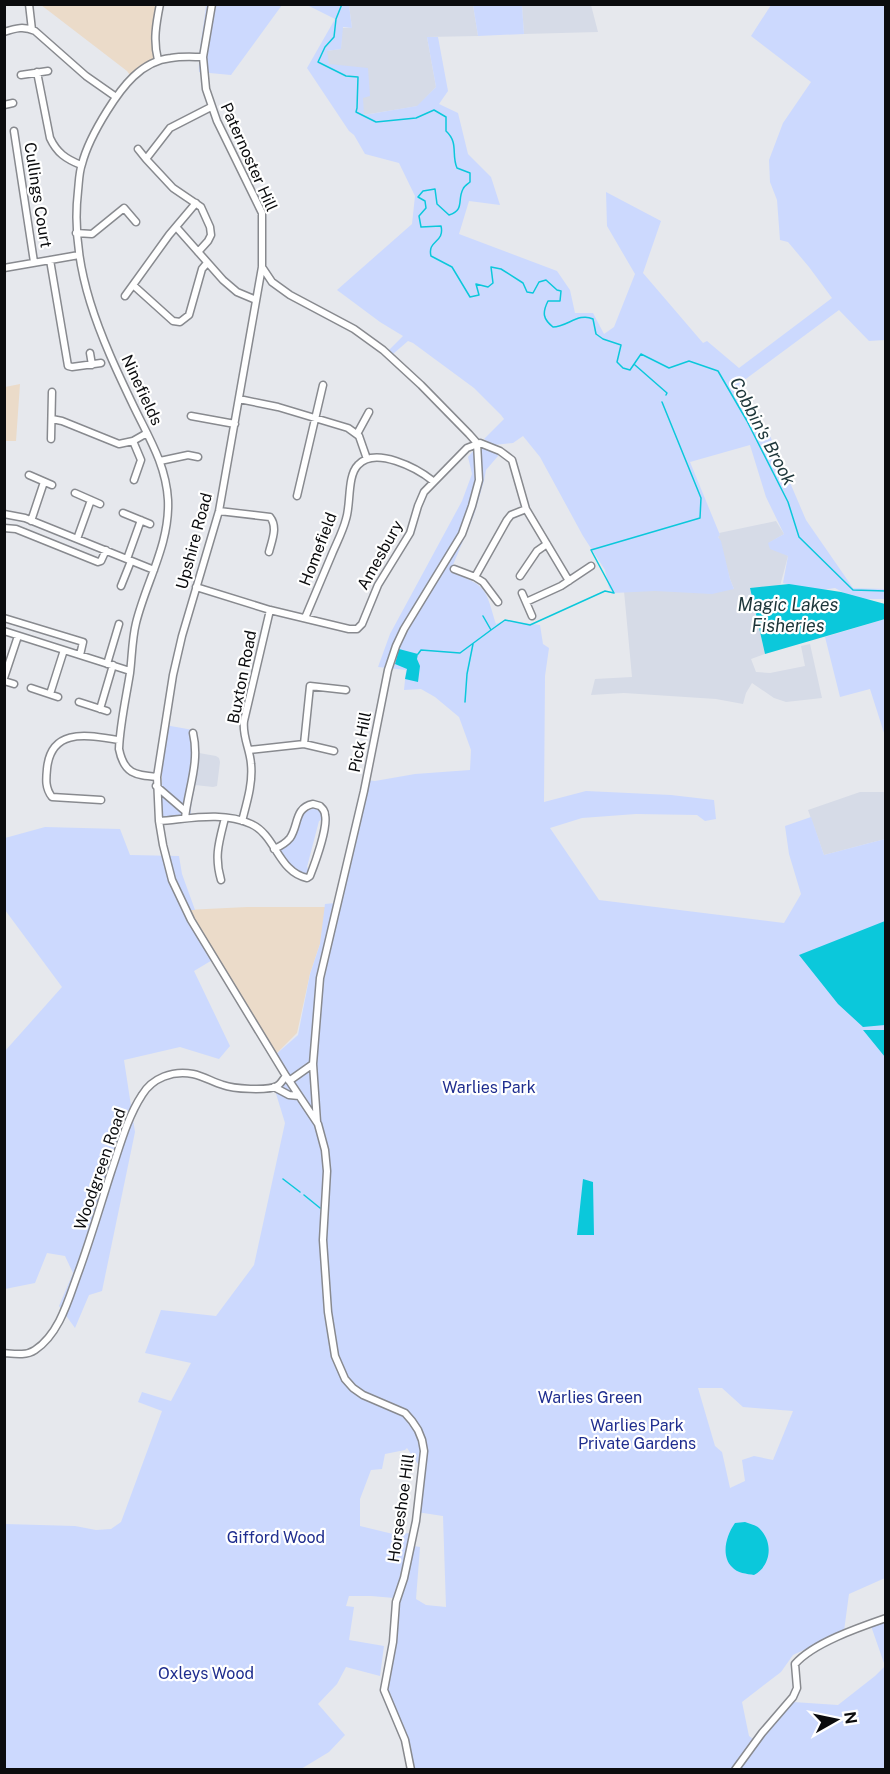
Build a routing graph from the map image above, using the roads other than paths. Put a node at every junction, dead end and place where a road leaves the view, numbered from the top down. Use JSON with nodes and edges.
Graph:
{"nodes":[{"id":1,"x":29,"y":4,"type":"edge"},
{"id":2,"x":160,"y":4,"type":"edge"},
{"id":3,"x":212,"y":4,"type":"edge"},
{"id":4,"x":33,"y":30,"type":"junction"},
{"id":5,"x":4,"y":32,"type":"edge"},
{"id":6,"x":203,"y":57,"type":"junction"},
{"id":7,"x":158,"y":60,"type":"junction"},
{"id":8,"x":48,"y":71,"type":"dead end"},
{"id":9,"x":38,"y":72,"type":"junction"},
{"id":10,"x":21,"y":75,"type":"dead end"},
{"id":11,"x":116,"y":98,"type":"junction"},
{"id":12,"x":14,"y":103,"type":"dead end"},
{"id":13,"x":4,"y":105,"type":"edge"},
{"id":14,"x":212,"y":107,"type":"junction"},
{"id":15,"x":14,"y":131,"type":"dead end"},
{"id":16,"x":138,"y":149,"type":"dead end"},
{"id":17,"x":146,"y":159,"type":"junction"},
{"id":18,"x":81,"y":165,"type":"junction"},
{"id":19,"x":196,"y":203,"type":"junction"},
{"id":20,"x":136,"y":222,"type":"dead end"},
{"id":21,"x":177,"y":228,"type":"junction"},
{"id":22,"x":76,"y":233,"type":"junction"},
{"id":23,"x":198,"y":252,"type":"junction"},
{"id":24,"x":79,"y":255,"type":"junction"},
{"id":25,"x":50,"y":260,"type":"junction"},
{"id":26,"x":34,"y":262,"type":"junction"},
{"id":27,"x":207,"y":262,"type":"junction"},
{"id":28,"x":262,"y":267,"type":"junction"},
{"id":29,"x":4,"y":268,"type":"edge"},
{"id":30,"x":133,"y":285,"type":"junction"},
{"id":31,"x":124,"y":296,"type":"dead end"},
{"id":32,"x":256,"y":300,"type":"junction"},
{"id":33,"x":90,"y":353,"type":"dead end"},
{"id":34,"x":100,"y":363,"type":"dead end"},
{"id":35,"x":92,"y":364,"type":"junction"},
{"id":36,"x":322,"y":385,"type":"dead end"},
{"id":37,"x":52,"y":392,"type":"dead end"},
{"id":38,"x":239,"y":399,"type":"junction"},
{"id":39,"x":369,"y":412,"type":"dead end"},
{"id":40,"x":191,"y":416,"type":"dead end"},
{"id":41,"x":52,"y":419,"type":"junction"},
{"id":42,"x":314,"y":419,"type":"junction"},
{"id":43,"x":234,"y":424,"type":"junction"},
{"id":44,"x":147,"y":433,"type":"junction"},
{"id":45,"x":357,"y":435,"type":"junction"},
{"id":46,"x":51,"y":439,"type":"dead end"},
{"id":47,"x":133,"y":441,"type":"junction"},
{"id":48,"x":479,"y":443,"type":"junction"},
{"id":49,"x":198,"y":457,"type":"dead end"},
{"id":50,"x":367,"y":459,"type":"junction"},
{"id":51,"x":160,"y":461,"type":"junction"},
{"id":52,"x":29,"y":475,"type":"dead end"},
{"id":53,"x":134,"y":480,"type":"dead end"},
{"id":54,"x":433,"y":481,"type":"junction"},
{"id":55,"x":44,"y":482,"type":"junction"},
{"id":56,"x":52,"y":485,"type":"dead end"},
{"id":57,"x":75,"y":493,"type":"dead end"},
{"id":58,"x":297,"y":496,"type":"dead end"},
{"id":59,"x":91,"y":500,"type":"junction"},
{"id":60,"x":100,"y":504,"type":"dead end"},
{"id":61,"x":526,"y":508,"type":"junction"},
{"id":62,"x":219,"y":512,"type":"junction"},
{"id":63,"x":123,"y":513,"type":"dead end"},
{"id":64,"x":4,"y":514,"type":"edge"},
{"id":65,"x":141,"y":520,"type":"junction"},
{"id":66,"x":31,"y":521,"type":"junction"},
{"id":67,"x":150,"y":524,"type":"dead end"},
{"id":68,"x":4,"y":528,"type":"edge"},
{"id":69,"x":77,"y":539,"type":"junction"},
{"id":70,"x":547,"y":544,"type":"junction"},
{"id":71,"x":106,"y":550,"type":"junction"},
{"id":72,"x":269,"y":552,"type":"dead end"},
{"id":73,"x":129,"y":560,"type":"junction"},
{"id":74,"x":591,"y":566,"type":"dead end"},
{"id":75,"x":454,"y":569,"type":"dead end"},
{"id":76,"x":154,"y":570,"type":"junction"},
{"id":77,"x":520,"y":576,"type":"dead end"},
{"id":78,"x":475,"y":577,"type":"junction"},
{"id":79,"x":569,"y":581,"type":"junction"},
{"id":80,"x":122,"y":586,"type":"dead end"},
{"id":81,"x":196,"y":587,"type":"junction"},
{"id":82,"x":522,"y":593,"type":"dead end"},
{"id":83,"x":498,"y":602,"type":"dead end"},
{"id":84,"x":526,"y":602,"type":"junction"},
{"id":85,"x":270,"y":610,"type":"junction"},
{"id":86,"x":532,"y":616,"type":"dead end"},
{"id":87,"x":305,"y":618,"type":"junction"},
{"id":88,"x":5,"y":619,"type":"edge"},
{"id":89,"x":119,"y":624,"type":"dead end"},
{"id":90,"x":4,"y":631,"type":"edge"},
{"id":91,"x":18,"y":636,"type":"junction"},
{"id":92,"x":64,"y":650,"type":"junction"},
{"id":93,"x":80,"y":655,"type":"junction"},
{"id":94,"x":110,"y":664,"type":"junction"},
{"id":95,"x":130,"y":671,"type":"junction"},
{"id":96,"x":4,"y":679,"type":"edge"},
{"id":97,"x":15,"y":684,"type":"dead end"},
{"id":98,"x":31,"y":688,"type":"dead end"},
{"id":99,"x":346,"y":690,"type":"dead end"},
{"id":100,"x":50,"y":694,"type":"junction"},
{"id":101,"x":58,"y":697,"type":"dead end"},
{"id":102,"x":79,"y":702,"type":"dead end"},
{"id":103,"x":193,"y":733,"type":"dead end"},
{"id":104,"x":119,"y":740,"type":"junction"},
{"id":105,"x":304,"y":744,"type":"junction"},
{"id":106,"x":249,"y":750,"type":"junction"},
{"id":107,"x":334,"y":751,"type":"dead end"},
{"id":108,"x":157,"y":777,"type":"junction"},
{"id":109,"x":156,"y":786,"type":"junction"},
{"id":110,"x":101,"y":800,"type":"dead end"},
{"id":111,"x":185,"y":814,"type":"junction"},
{"id":112,"x":225,"y":818,"type":"junction"},
{"id":113,"x":242,"y":820,"type":"junction"},
{"id":114,"x":159,"y":821,"type":"junction"},
{"id":115,"x":274,"y":849,"type":"junction"},
{"id":116,"x":221,"y":880,"type":"dead end"},
{"id":117,"x":313,"y":1064,"type":"junction"},
{"id":118,"x":288,"y":1079,"type":"junction"},
{"id":119,"x":274,"y":1087,"type":"junction"},
{"id":120,"x":299,"y":1096,"type":"junction"},
{"id":121,"x":318,"y":1124,"type":"junction"},
{"id":122,"x":4,"y":1353,"type":"edge"},
{"id":123,"x":885,"y":1618,"type":"edge"},
{"id":124,"x":411,"y":1770,"type":"edge"},
{"id":125,"x":735,"y":1770,"type":"edge"}],
"edges":[{"from":1,"to":4,"type":"street"},
{"from":2,"to":7,"type":"street"},
{"from":3,"to":6,"type":"street","name":"Paternoster Hill"},
{"from":4,"to":5,"type":"street"},
{"from":4,"to":11,"type":"street"},
{"from":6,"to":7,"type":"street"},
{"from":6,"to":14,"type":"street","name":"Paternoster Hill"},
{"from":7,"to":11,"type":"street","name":"Ninefields"},
{"from":8,"to":9,"type":"street"},
{"from":9,"to":10,"type":"street"},
{"from":9,"to":18,"type":"street"},
{"from":11,"to":18,"type":"street","name":"Ninefields"},
{"from":12,"to":13,"type":"street"},
{"from":14,"to":17,"type":"street"},
{"from":14,"to":28,"type":"street","name":"Paternoster Hill"},
{"from":15,"to":26,"type":"street","name":"Cullings Court"},
{"from":16,"to":17,"type":"street"},
{"from":17,"to":19,"type":"street"},
{"from":18,"to":22,"type":"street","name":"Ninefields"},
{"from":19,"to":21,"type":"street"},
{"from":19,"to":23,"type":"street"},
{"from":20,"to":22,"type":"street"},
{"from":21,"to":23,"type":"street"},
{"from":21,"to":30,"type":"street"},
{"from":22,"to":24,"type":"street","name":"Ninefields"},
{"from":23,"to":27,"type":"street"},
{"from":24,"to":25,"type":"street"},
{"from":24,"to":44,"type":"street","name":"Ninefields"},
{"from":25,"to":26,"type":"street"},
{"from":25,"to":35,"type":"street"},
{"from":26,"to":29,"type":"street"},
{"from":27,"to":30,"type":"street"},
{"from":27,"to":32,"type":"street"},
{"from":28,"to":32,"type":"street","name":"Upshire Road"},
{"from":28,"to":48,"type":"street"},
{"from":30,"to":31,"type":"street"},
{"from":32,"to":38,"type":"street","name":"Upshire Road"},
{"from":33,"to":35,"type":"street"},
{"from":34,"to":35,"type":"street"},
{"from":36,"to":42,"type":"street"},
{"from":37,"to":41,"type":"street"},
{"from":38,"to":42,"type":"street"},
{"from":38,"to":43,"type":"street","name":"Upshire Road"},
{"from":39,"to":45,"type":"street"},
{"from":40,"to":43,"type":"street"},
{"from":41,"to":46,"type":"street"},
{"from":41,"to":47,"type":"street"},
{"from":42,"to":45,"type":"street"},
{"from":42,"to":58,"type":"street"},
{"from":43,"to":62,"type":"street","name":"Upshire Road"},
{"from":44,"to":47,"type":"street"},
{"from":44,"to":51,"type":"street","name":"Ninefields"},
{"from":45,"to":50,"type":"street"},
{"from":47,"to":53,"type":"street"},
{"from":48,"to":54,"type":"street","name":"Amesbury"},
{"from":48,"to":61,"type":"street"},
{"from":48,"to":117,"type":"street","name":"Pick Hill"},
{"from":49,"to":51,"type":"street"},
{"from":50,"to":54,"type":"street"},
{"from":50,"to":87,"type":"street","name":"Homefield"},
{"from":51,"to":76,"type":"street","name":"Ninefields"},
{"from":52,"to":55,"type":"street"},
{"from":54,"to":87,"type":"street","name":"Amesbury"},
{"from":55,"to":56,"type":"street"},
{"from":55,"to":66,"type":"street"},
{"from":57,"to":59,"type":"street"},
{"from":59,"to":60,"type":"street"},
{"from":59,"to":69,"type":"street"},
{"from":61,"to":70,"type":"street"},
{"from":61,"to":78,"type":"street"},
{"from":62,"to":72,"type":"street"},
{"from":62,"to":81,"type":"street","name":"Upshire Road"},
{"from":63,"to":65,"type":"street"},
{"from":64,"to":66,"type":"street"},
{"from":65,"to":67,"type":"street"},
{"from":65,"to":73,"type":"street"},
{"from":66,"to":69,"type":"street"},
{"from":68,"to":71,"type":"street"},
{"from":69,"to":71,"type":"street"},
{"from":70,"to":77,"type":"street"},
{"from":70,"to":79,"type":"street"},
{"from":71,"to":73,"type":"street"},
{"from":73,"to":76,"type":"street"},
{"from":73,"to":80,"type":"street"},
{"from":74,"to":79,"type":"street"},
{"from":75,"to":78,"type":"street"},
{"from":76,"to":95,"type":"street","name":"Ninefields"},
{"from":78,"to":83,"type":"street"},
{"from":79,"to":84,"type":"street"},
{"from":81,"to":85,"type":"street"},
{"from":81,"to":108,"type":"street","name":"Upshire Road"},
{"from":82,"to":84,"type":"street"},
{"from":84,"to":86,"type":"street"},
{"from":85,"to":87,"type":"street"},
{"from":85,"to":106,"type":"street","name":"Buxton Road"},
{"from":88,"to":93,"type":"street"},
{"from":89,"to":94,"type":"street"},
{"from":90,"to":91,"type":"street"},
{"from":91,"to":92,"type":"street"},
{"from":91,"to":96,"type":"street"},
{"from":92,"to":93,"type":"street"},
{"from":92,"to":100,"type":"street"},
{"from":93,"to":94,"type":"street"},
{"from":94,"to":95,"type":"street"},
{"from":94,"to":102,"type":"street"},
{"from":95,"to":104,"type":"street","name":"Ninefields"},
{"from":96,"to":97,"type":"street"},
{"from":98,"to":100,"type":"street"},
{"from":99,"to":105,"type":"street"},
{"from":100,"to":101,"type":"street"},
{"from":103,"to":111,"type":"street"},
{"from":104,"to":108,"type":"street","name":"Ninefields"},
{"from":104,"to":110,"type":"street"},
{"from":105,"to":106,"type":"street"},
{"from":105,"to":107,"type":"street"},
{"from":106,"to":113,"type":"street","name":"Buxton Road"},
{"from":108,"to":109,"type":"street","name":"Upshire Road"},
{"from":109,"to":111,"type":"street"},
{"from":109,"to":114,"type":"street","name":"Upshire Road"},
{"from":111,"to":112,"type":"street"},
{"from":111,"to":114,"type":"street"},
{"from":112,"to":113,"type":"street"},
{"from":112,"to":116,"type":"street"},
{"from":113,"to":115,"type":"street"},
{"from":114,"to":118,"type":"street","name":"Upshire Road"},
{"from":115,"to":115,"type":"street"},
{"from":117,"to":118,"type":"street"},
{"from":117,"to":121,"type":"street","name":"Pick Hill"},
{"from":118,"to":119,"type":"street"},
{"from":118,"to":120,"type":"street","name":"Horseshoe Hill"},
{"from":119,"to":120,"type":"street","name":"Woodgreen Road"},
{"from":119,"to":122,"type":"street","name":"Woodgreen Road"},
{"from":120,"to":121,"type":"street","name":"Horseshoe Hill"},
{"from":121,"to":124,"type":"street","name":"Horseshoe Hill"},
{"from":123,"to":125,"type":"street"}]}
